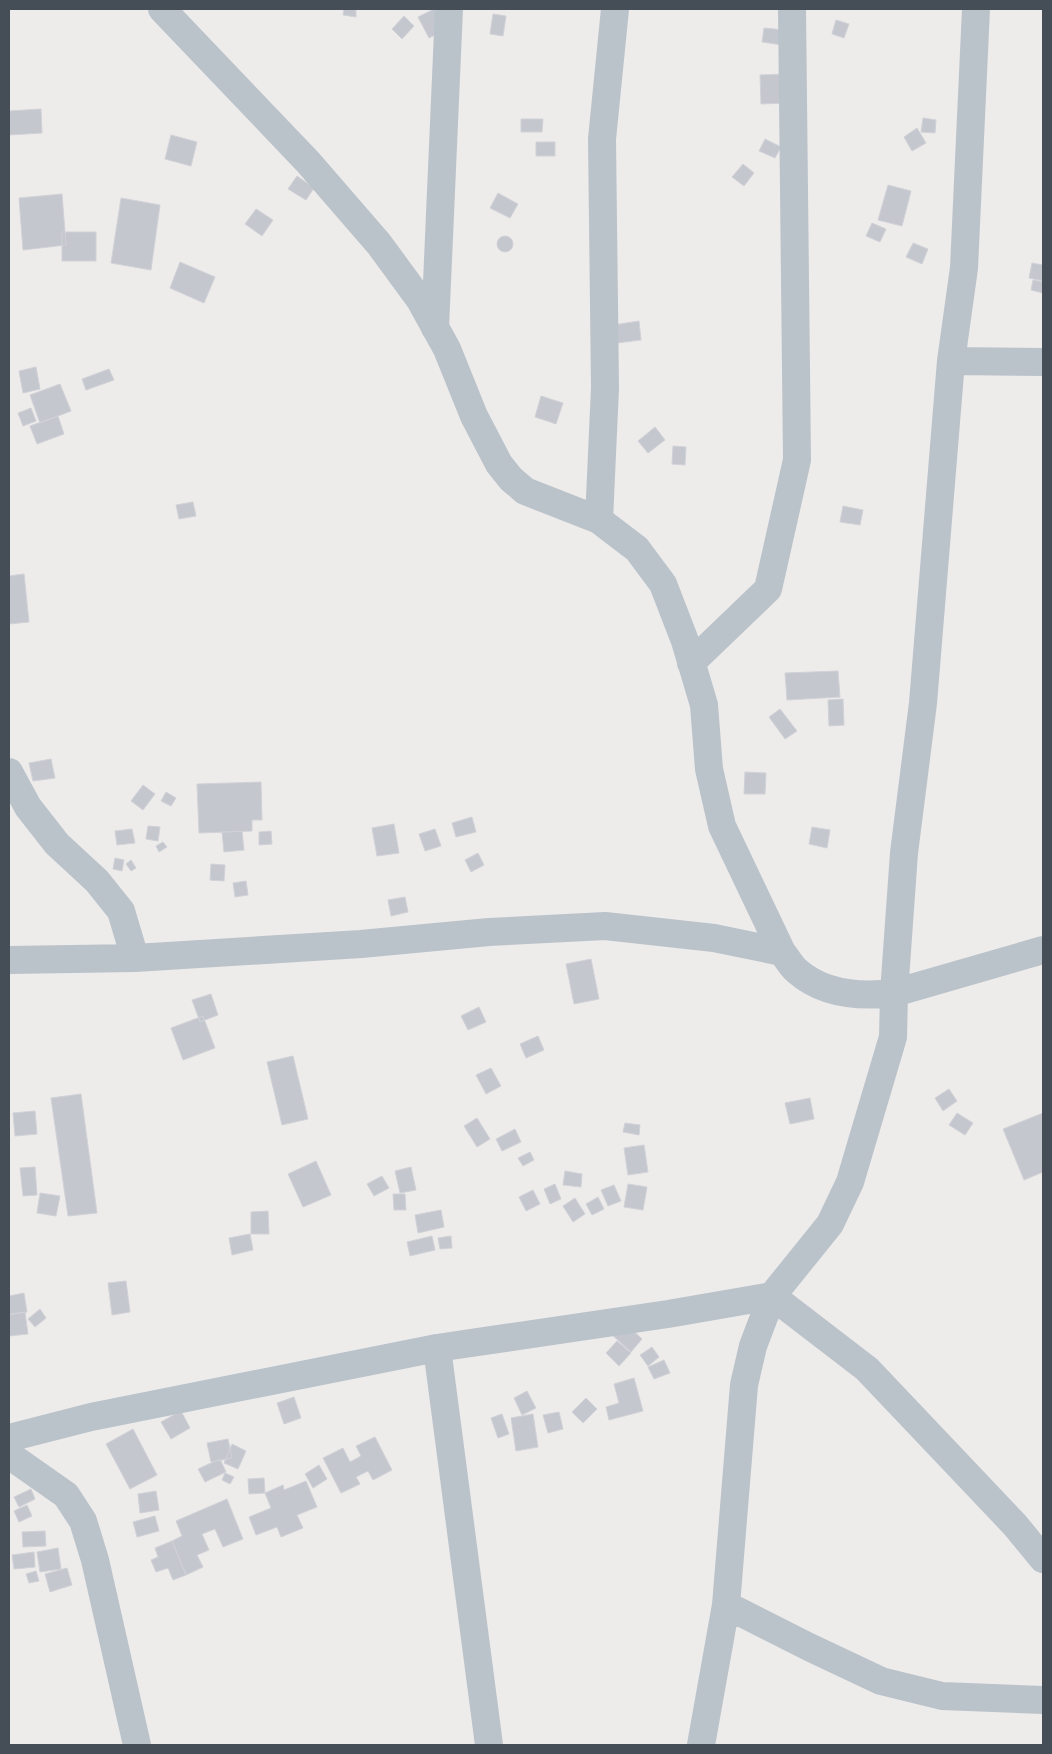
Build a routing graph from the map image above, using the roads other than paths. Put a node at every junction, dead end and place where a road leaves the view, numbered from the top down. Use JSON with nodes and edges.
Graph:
{"nodes":[{"id":1,"x":162,"y":9,"type":"edge"},
{"id":2,"x":449,"y":9,"type":"edge"},
{"id":3,"x":614,"y":9,"type":"edge"},
{"id":4,"x":792,"y":9,"type":"edge"},
{"id":5,"x":976,"y":9,"type":"edge"},
{"id":6,"x":435,"y":328,"type":"junction"},
{"id":7,"x":951,"y":361,"type":"junction"},
{"id":8,"x":1043,"y":362,"type":"edge"},
{"id":9,"x":599,"y":520,"type":"junction"},
{"id":10,"x":691,"y":663,"type":"junction"},
{"id":11,"x":9,"y":772,"type":"edge"},
{"id":12,"x":1043,"y":950,"type":"edge"},
{"id":13,"x":782,"y":952,"type":"junction"},
{"id":14,"x":135,"y":958,"type":"junction"},
{"id":15,"x":9,"y":960,"type":"edge"},
{"id":16,"x":894,"y":993,"type":"junction"},
{"id":17,"x":772,"y":1296,"type":"junction"},
{"id":18,"x":437,"y":1348,"type":"junction"},
{"id":19,"x":9,"y":1438,"type":"edge"},
{"id":20,"x":9,"y":1455,"type":"edge"},
{"id":21,"x":1043,"y":1558,"type":"edge"},
{"id":22,"x":726,"y":1605,"type":"junction"},
{"id":23,"x":1043,"y":1700,"type":"edge"},
{"id":24,"x":129,"y":1742,"type":"edge"},
{"id":25,"x":489,"y":1745,"type":"edge"},
{"id":26,"x":701,"y":1745,"type":"edge"}],
"edges":[{"from":1,"to":6,"type":"street"},
{"from":2,"to":6,"type":"street"},
{"from":3,"to":9,"type":"street"},
{"from":4,"to":10,"type":"street"},
{"from":5,"to":7,"type":"street"},
{"from":6,"to":9,"type":"street"},
{"from":7,"to":8,"type":"street"},
{"from":7,"to":16,"type":"street"},
{"from":9,"to":10,"type":"street"},
{"from":10,"to":13,"type":"street"},
{"from":11,"to":14,"type":"street"},
{"from":12,"to":16,"type":"street"},
{"from":13,"to":14,"type":"street"},
{"from":13,"to":16,"type":"street"},
{"from":14,"to":15,"type":"street"},
{"from":16,"to":17,"type":"street"},
{"from":17,"to":18,"type":"street"},
{"from":17,"to":21,"type":"street"},
{"from":17,"to":22,"type":"street"},
{"from":18,"to":19,"type":"street"},
{"from":18,"to":25,"type":"street"},
{"from":20,"to":24,"type":"street"},
{"from":22,"to":23,"type":"street"},
{"from":22,"to":26,"type":"street"}]}
